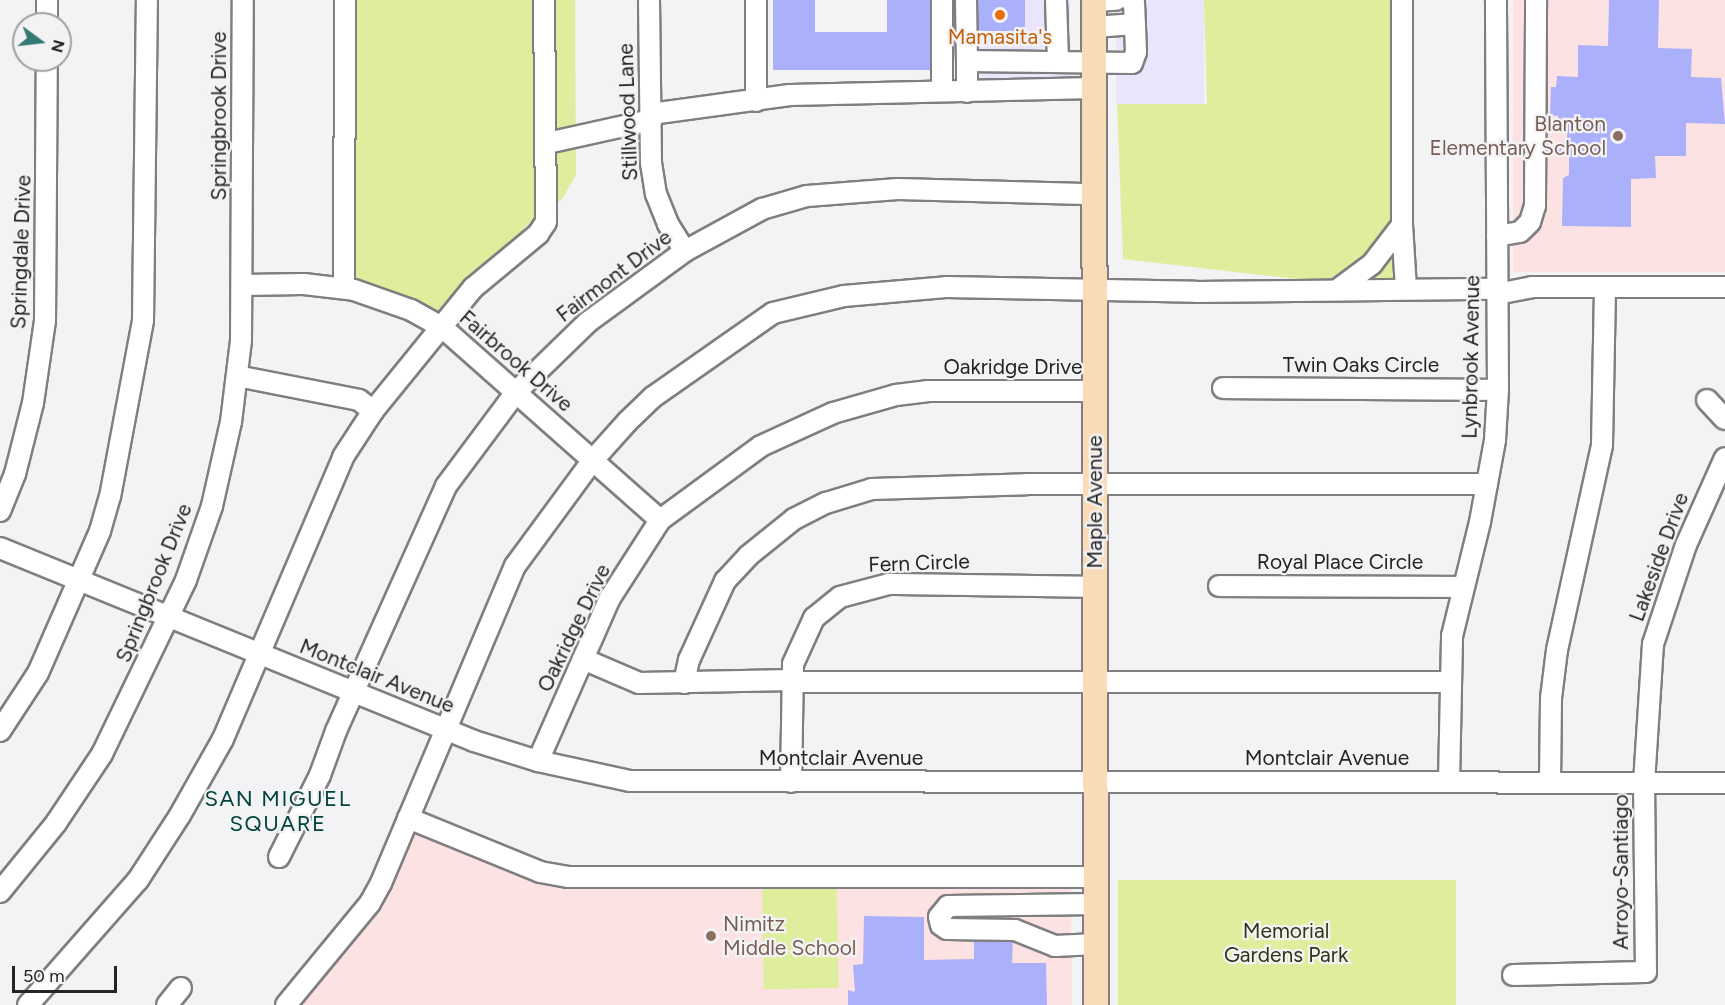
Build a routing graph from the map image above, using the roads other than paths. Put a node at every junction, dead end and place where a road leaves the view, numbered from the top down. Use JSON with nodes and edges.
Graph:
{"nodes":[{"id":1,"x":147,"y":0,"type":"edge"},
{"id":2,"x":243,"y":0,"type":"edge"},
{"id":3,"x":345,"y":0,"type":"edge"},
{"id":4,"x":544,"y":0,"type":"edge"},
{"id":5,"x":650,"y":0,"type":"edge"},
{"id":6,"x":756,"y":0,"type":"edge"},
{"id":7,"x":942,"y":0,"type":"edge"},
{"id":8,"x":966,"y":0,"type":"edge"},
{"id":9,"x":1056,"y":0,"type":"edge"},
{"id":10,"x":1101,"y":0,"type":"edge"},
{"id":11,"x":1131,"y":0,"type":"edge"},
{"id":12,"x":1402,"y":0,"type":"edge"},
{"id":13,"x":1496,"y":0,"type":"edge"},
{"id":14,"x":1536,"y":0,"type":"edge"},
{"id":15,"x":1135,"y":24,"type":"junction"},
{"id":16,"x":1094,"y":27,"type":"junction"},
{"id":17,"x":967,"y":61,"type":"junction"},
{"id":18,"x":1058,"y":61,"type":"junction"},
{"id":19,"x":1094,"y":63,"type":"junction"},
{"id":20,"x":47,"y":72,"type":"edge"},
{"id":21,"x":1094,"y":88,"type":"junction"},
{"id":22,"x":942,"y":92,"type":"junction"},
{"id":23,"x":967,"y":92,"type":"junction"},
{"id":24,"x":756,"y":101,"type":"junction"},
{"id":25,"x":651,"y":117,"type":"junction"},
{"id":26,"x":547,"y":143,"type":"junction"},
{"id":27,"x":1094,"y":194,"type":"junction"},
{"id":28,"x":1402,"y":225,"type":"junction"},
{"id":29,"x":1497,"y":236,"type":"junction"},
{"id":30,"x":686,"y":251,"type":"junction"},
{"id":31,"x":243,"y":285,"type":"junction"},
{"id":32,"x":1605,"y":287,"type":"junction"},
{"id":33,"x":1725,"y":287,"type":"edge"},
{"id":34,"x":344,"y":288,"type":"junction"},
{"id":35,"x":1094,"y":288,"type":"junction"},
{"id":36,"x":1407,"y":289,"type":"junction"},
{"id":37,"x":1336,"y":290,"type":"junction"},
{"id":38,"x":1497,"y":291,"type":"junction"},
{"id":39,"x":443,"y":328,"type":"junction"},
{"id":40,"x":237,"y":376,"type":"junction"},
{"id":41,"x":1223,"y":388,"type":"dead end"},
{"id":42,"x":1498,"y":390,"type":"junction"},
{"id":43,"x":1094,"y":391,"type":"junction"},
{"id":44,"x":516,"y":392,"type":"junction"},
{"id":45,"x":1707,"y":400,"type":"dead end"},
{"id":46,"x":373,"y":411,"type":"junction"},
{"id":47,"x":1725,"y":418,"type":"edge"},
{"id":48,"x":1725,"y":458,"type":"edge"},
{"id":49,"x":593,"y":460,"type":"junction"},
{"id":50,"x":1487,"y":484,"type":"junction"},
{"id":51,"x":1095,"y":485,"type":"junction"},
{"id":52,"x":0,"y":511,"type":"edge"},
{"id":53,"x":660,"y":520,"type":"junction"},
{"id":54,"x":0,"y":548,"type":"edge"},
{"id":55,"x":80,"y":580,"type":"junction"},
{"id":56,"x":1219,"y":586,"type":"dead end"},
{"id":57,"x":1095,"y":587,"type":"junction"},
{"id":58,"x":1462,"y":587,"type":"junction"},
{"id":59,"x":168,"y":617,"type":"junction"},
{"id":60,"x":259,"y":655,"type":"junction"},
{"id":61,"x":583,"y":659,"type":"junction"},
{"id":62,"x":792,"y":681,"type":"junction"},
{"id":63,"x":1095,"y":681,"type":"junction"},
{"id":64,"x":1449,"y":682,"type":"junction"},
{"id":65,"x":684,"y":683,"type":"junction"},
{"id":66,"x":354,"y":694,"type":"junction"},
{"id":67,"x":445,"y":729,"type":"junction"},
{"id":68,"x":0,"y":731,"type":"edge"},
{"id":69,"x":538,"y":761,"type":"junction"},
{"id":70,"x":791,"y":782,"type":"junction"},
{"id":71,"x":1095,"y":782,"type":"junction"},
{"id":72,"x":1449,"y":782,"type":"junction"},
{"id":73,"x":1550,"y":782,"type":"junction"},
{"id":74,"x":1644,"y":783,"type":"junction"},
{"id":75,"x":1725,"y":783,"type":"edge"},
{"id":76,"x":408,"y":818,"type":"junction"},
{"id":77,"x":279,"y":856,"type":"dead end"},
{"id":78,"x":1096,"y":878,"type":"junction"},
{"id":79,"x":0,"y":892,"type":"edge"},
{"id":80,"x":1096,"y":904,"type":"junction"},
{"id":81,"x":1096,"y":944,"type":"junction"},
{"id":82,"x":1513,"y":975,"type":"dead end"},
{"id":83,"x":181,"y":987,"type":"dead end"},
{"id":84,"x":28,"y":1005,"type":"edge"},
{"id":85,"x":167,"y":1005,"type":"edge"},
{"id":86,"x":286,"y":1005,"type":"edge"},
{"id":87,"x":1096,"y":1005,"type":"edge"}],
"edges":[{"from":1,"to":55,"type":"street"},
{"from":2,"to":31,"type":"street","name":"Springbrook Drive"},
{"from":3,"to":34,"type":"street"},
{"from":4,"to":26,"type":"street"},
{"from":5,"to":25,"type":"street","name":"Stillwood Lane"},
{"from":6,"to":24,"type":"street"},
{"from":7,"to":22,"type":"street"},
{"from":8,"to":17,"type":"street"},
{"from":9,"to":18,"type":"street"},
{"from":10,"to":16,"type":"main road","name":"Maple Avenue"},
{"from":11,"to":15,"type":"street"},
{"from":12,"to":28,"type":"street"},
{"from":13,"to":29,"type":"street","name":"Lynbrook Avenue"},
{"from":14,"to":29,"type":"street"},
{"from":15,"to":16,"type":"street"},
{"from":15,"to":19,"type":"street"},
{"from":16,"to":19,"type":"main road","name":"Maple Avenue"},
{"from":17,"to":18,"type":"street"},
{"from":17,"to":23,"type":"street"},
{"from":18,"to":19,"type":"street"},
{"from":19,"to":21,"type":"main road","name":"Maple Avenue"},
{"from":20,"to":52,"type":"street","name":"Springdale Drive"},
{"from":21,"to":23,"type":"street"},
{"from":21,"to":27,"type":"main road","name":"Maple Avenue"},
{"from":22,"to":23,"type":"street"},
{"from":22,"to":24,"type":"street"},
{"from":24,"to":25,"type":"street"},
{"from":25,"to":26,"type":"street"},
{"from":25,"to":30,"type":"street","name":"Stillwood Lane"},
{"from":26,"to":39,"type":"street"},
{"from":27,"to":30,"type":"street","name":"Fairmont Drive"},
{"from":27,"to":35,"type":"main road","name":"Maple Avenue"},
{"from":28,"to":36,"type":"street"},
{"from":28,"to":37,"type":"street"},
{"from":29,"to":38,"type":"street","name":"Lynbrook Avenue"},
{"from":30,"to":44,"type":"street","name":"Fairmont Drive"},
{"from":31,"to":34,"type":"street","name":"Fairbrook Drive"},
{"from":31,"to":40,"type":"street","name":"Springbrook Drive"},
{"from":32,"to":33,"type":"street"},
{"from":32,"to":38,"type":"street"},
{"from":32,"to":73,"type":"street"},
{"from":34,"to":39,"type":"street","name":"Fairbrook Drive"},
{"from":35,"to":37,"type":"street"},
{"from":35,"to":43,"type":"main road","name":"Maple Avenue"},
{"from":35,"to":49,"type":"street"},
{"from":36,"to":37,"type":"street"},
{"from":36,"to":38,"type":"street"},
{"from":38,"to":42,"type":"street","name":"Lynbrook Avenue"},
{"from":39,"to":44,"type":"street","name":"Fairbrook Drive"},
{"from":39,"to":46,"type":"street"},
{"from":40,"to":46,"type":"street"},
{"from":40,"to":59,"type":"street","name":"Springbrook Drive"},
{"from":41,"to":42,"type":"street","name":"Twin Oaks Circle"},
{"from":42,"to":50,"type":"street","name":"Lynbrook Avenue"},
{"from":43,"to":51,"type":"main road","name":"Maple Avenue"},
{"from":43,"to":53,"type":"street","name":"Oakridge Drive"},
{"from":44,"to":49,"type":"street","name":"Fairbrook Drive"},
{"from":44,"to":66,"type":"street","name":"Fairmont Drive"},
{"from":45,"to":47,"type":"street"},
{"from":46,"to":60,"type":"street"},
{"from":48,"to":74,"type":"street","name":"Lakeside Drive"},
{"from":49,"to":53,"type":"street","name":"Fairbrook Drive"},
{"from":49,"to":67,"type":"street"},
{"from":50,"to":51,"type":"street"},
{"from":50,"to":58,"type":"street","name":"Lynbrook Avenue"},
{"from":51,"to":57,"type":"main road","name":"Maple Avenue"},
{"from":51,"to":65,"type":"street"},
{"from":53,"to":61,"type":"street","name":"Oakridge Drive"},
{"from":54,"to":55,"type":"street","name":"Montclair Avenue"},
{"from":55,"to":59,"type":"street","name":"Montclair Avenue"},
{"from":55,"to":68,"type":"street"},
{"from":56,"to":58,"type":"street","name":"Royal Place Circle"},
{"from":57,"to":62,"type":"street","name":"Fern Circle"},
{"from":57,"to":63,"type":"main road","name":"Maple Avenue"},
{"from":58,"to":64,"type":"street","name":"Lynbrook Avenue"},
{"from":59,"to":60,"type":"street","name":"Montclair Avenue"},
{"from":59,"to":79,"type":"street","name":"Springbrook Drive"},
{"from":60,"to":66,"type":"street","name":"Montclair Avenue"},
{"from":60,"to":84,"type":"street"},
{"from":61,"to":65,"type":"street"},
{"from":61,"to":69,"type":"street","name":"Oakridge Drive"},
{"from":62,"to":63,"type":"street"},
{"from":62,"to":65,"type":"street"},
{"from":62,"to":70,"type":"street","name":"Fern Circle"},
{"from":63,"to":64,"type":"street"},
{"from":63,"to":71,"type":"main road","name":"Maple Avenue"},
{"from":64,"to":72,"type":"street","name":"Lynbrook Avenue"},
{"from":66,"to":67,"type":"street","name":"Montclair Avenue"},
{"from":66,"to":77,"type":"street"},
{"from":67,"to":69,"type":"street","name":"Montclair Avenue"},
{"from":67,"to":76,"type":"street"},
{"from":69,"to":70,"type":"street","name":"Montclair Avenue"},
{"from":70,"to":71,"type":"street","name":"Montclair Avenue"},
{"from":71,"to":72,"type":"street","name":"Montclair Avenue"},
{"from":71,"to":78,"type":"main road","name":"Maple Avenue"},
{"from":72,"to":73,"type":"street","name":"Montclair Avenue"},
{"from":73,"to":74,"type":"street","name":"Montclair Avenue"},
{"from":74,"to":75,"type":"street","name":"Montclair Avenue"},
{"from":74,"to":82,"type":"street","name":"Arroyo-Santiago"},
{"from":76,"to":78,"type":"street"},
{"from":76,"to":86,"type":"street"},
{"from":78,"to":80,"type":"main road","name":"Maple Avenue"},
{"from":80,"to":81,"type":"main road","name":"Maple Avenue"},
{"from":80,"to":81,"type":"street"},
{"from":81,"to":87,"type":"main road","name":"Maple Avenue"},
{"from":83,"to":85,"type":"street"}]}
